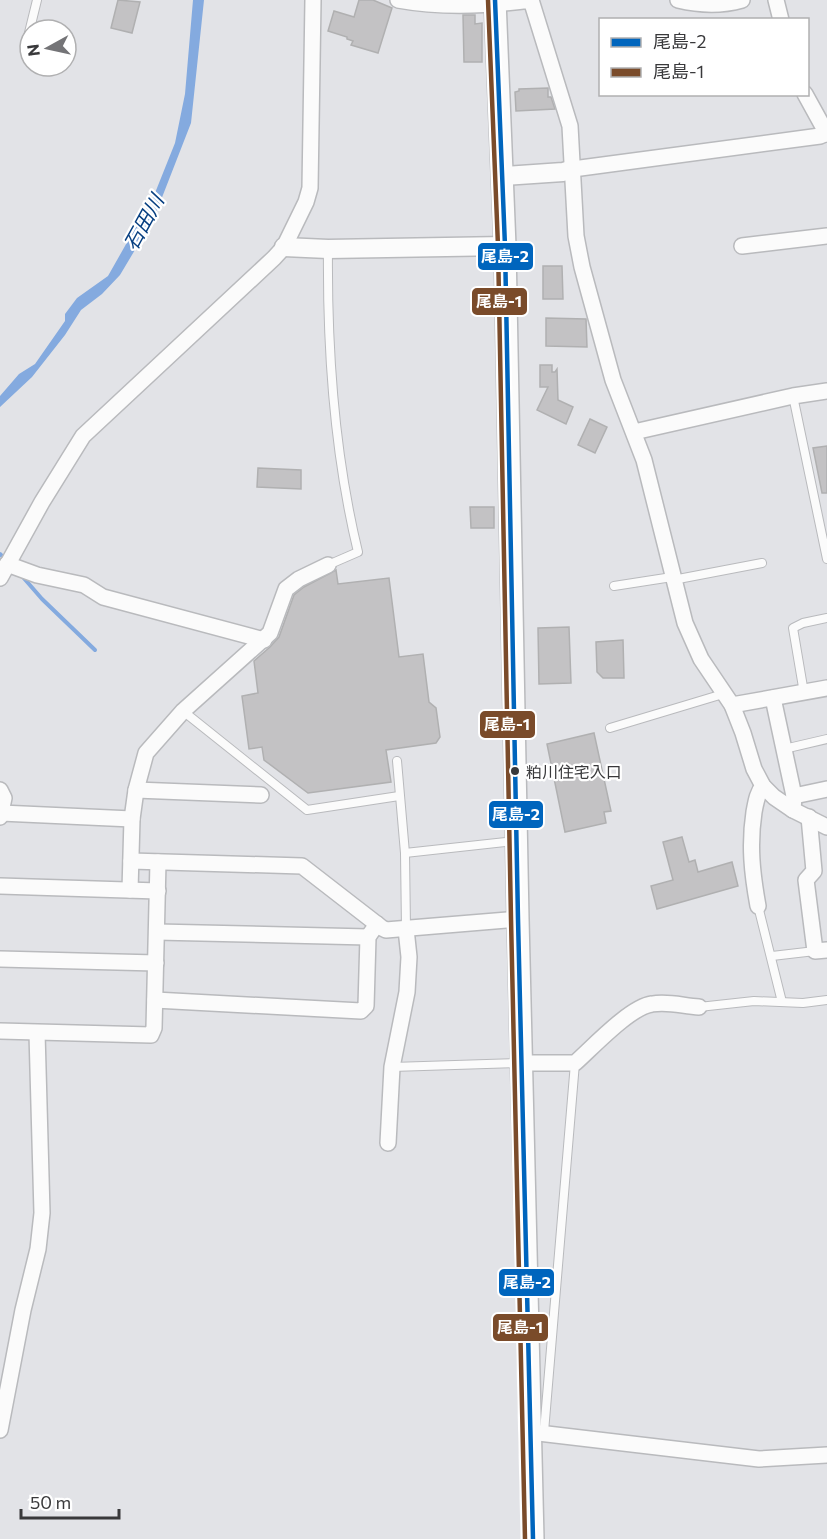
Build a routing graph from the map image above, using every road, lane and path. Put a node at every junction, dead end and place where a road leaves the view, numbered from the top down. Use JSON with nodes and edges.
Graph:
{"nodes":[{"id":1,"x":37,"y":0,"type":"edge"},
{"id":2,"x":313,"y":0,"type":"edge"},
{"id":3,"x":398,"y":0,"type":"edge"},
{"id":4,"x":678,"y":0,"type":"edge"},
{"id":5,"x":742,"y":0,"type":"edge"},
{"id":6,"x":776,"y":0,"type":"edge"},
{"id":7,"x":496,"y":3,"type":"edge"},
{"id":8,"x":33,"y":18,"type":"edge"},
{"id":9,"x":780,"y":18,"type":"edge"},
{"id":10,"x":806,"y":96,"type":"edge"},
{"id":11,"x":827,"y":134,"type":"edge"},
{"id":12,"x":573,"y":169,"type":"junction"},
{"id":13,"x":503,"y":176,"type":"junction"},
{"id":14,"x":827,"y":236,"type":"edge"},
{"id":15,"x":505,"y":246,"type":"junction"},
{"id":16,"x":742,"y":246,"type":"dead end"},
{"id":17,"x":284,"y":248,"type":"junction"},
{"id":18,"x":328,"y":249,"type":"junction"},
{"id":19,"x":827,"y":391,"type":"edge"},
{"id":20,"x":793,"y":396,"type":"junction"},
{"id":21,"x":634,"y":432,"type":"junction"},
{"id":22,"x":827,"y":559,"type":"edge"},
{"id":23,"x":762,"y":563,"type":"dead end"},
{"id":24,"x":328,"y":566,"type":"joint"},
{"id":25,"x":3,"y":572,"type":"edge"},
{"id":26,"x":672,"y":578,"type":"junction"},
{"id":27,"x":614,"y":586,"type":"dead end"},
{"id":28,"x":827,"y":618,"type":"edge"},
{"id":29,"x":264,"y":640,"type":"junction"},
{"id":30,"x":827,"y":688,"type":"edge"},
{"id":31,"x":804,"y":693,"type":"junction"},
{"id":32,"x":773,"y":698,"type":"junction"},
{"id":33,"x":728,"y":700,"type":"junction"},
{"id":34,"x":183,"y":711,"type":"junction"},
{"id":35,"x":610,"y":728,"type":"dead end"},
{"id":36,"x":827,"y":739,"type":"edge"},
{"id":37,"x":784,"y":749,"type":"junction"},
{"id":38,"x":397,"y":761,"type":"dead end"},
{"id":39,"x":763,"y":786,"type":"junction"},
{"id":40,"x":827,"y":789,"type":"edge"},
{"id":41,"x":0,"y":790,"type":"edge"},
{"id":42,"x":136,"y":790,"type":"junction"},
{"id":43,"x":261,"y":795,"type":"dead end"},
{"id":44,"x":399,"y":796,"type":"junction"},
{"id":45,"x":794,"y":803,"type":"junction"},
{"id":46,"x":0,"y":815,"type":"edge"},
{"id":47,"x":808,"y":817,"type":"junction"},
{"id":48,"x":132,"y":819,"type":"junction"},
{"id":49,"x":827,"y":827,"type":"edge"},
{"id":50,"x":516,"y":841,"type":"junction"},
{"id":51,"x":405,"y":853,"type":"junction"},
{"id":52,"x":131,"y":861,"type":"junction"},
{"id":53,"x":158,"y":862,"type":"junction"},
{"id":54,"x":0,"y":886,"type":"edge"},
{"id":55,"x":130,"y":890,"type":"junction"},
{"id":56,"x":158,"y":891,"type":"junction"},
{"id":57,"x":758,"y":906,"type":"joint"},
{"id":58,"x":518,"y":919,"type":"junction"},
{"id":59,"x":377,"y":924,"type":"junction"},
{"id":60,"x":406,"y":929,"type":"junction"},
{"id":61,"x":157,"y":932,"type":"junction"},
{"id":62,"x":368,"y":937,"type":"junction"},
{"id":63,"x":821,"y":950,"type":"edge"},
{"id":64,"x":772,"y":956,"type":"junction"},
{"id":65,"x":0,"y":959,"type":"edge"},
{"id":66,"x":156,"y":963,"type":"junction"},
{"id":67,"x":155,"y":1000,"type":"junction"},
{"id":68,"x":827,"y":1000,"type":"edge"},
{"id":69,"x":782,"y":1002,"type":"junction"},
{"id":70,"x":699,"y":1007,"type":"joint"},
{"id":71,"x":0,"y":1031,"type":"edge"},
{"id":72,"x":37,"y":1033,"type":"junction"},
{"id":73,"x":522,"y":1063,"type":"junction"},
{"id":74,"x":575,"y":1063,"type":"junction"},
{"id":75,"x":392,"y":1067,"type":"junction"},
{"id":76,"x":388,"y":1143,"type":"dead end"},
{"id":77,"x":4,"y":1380,"type":"edge"},
{"id":78,"x":0,"y":1430,"type":"edge"},
{"id":79,"x":537,"y":1432,"type":"junction"},
{"id":80,"x":827,"y":1455,"type":"edge"},
{"id":81,"x":533,"y":1539,"type":"edge"}],
"edges":[{"from":1,"to":8,"type":"lane"},
{"from":2,"to":17,"type":"street"},
{"from":3,"to":7,"type":"street"},
{"from":4,"to":5,"type":"street"},
{"from":6,"to":9,"type":"street"},
{"from":7,"to":12,"type":"street"},
{"from":7,"to":13,"type":"main road"},
{"from":10,"to":11,"type":"street"},
{"from":11,"to":12,"type":"street"},
{"from":12,"to":13,"type":"street"},
{"from":12,"to":21,"type":"street"},
{"from":13,"to":15,"type":"main road"},
{"from":14,"to":16,"type":"street"},
{"from":15,"to":18,"type":"street"},
{"from":15,"to":50,"type":"main road"},
{"from":17,"to":18,"type":"street"},
{"from":17,"to":25,"type":"street"},
{"from":18,"to":24,"type":"lane"},
{"from":19,"to":20,"type":"street"},
{"from":20,"to":21,"type":"street"},
{"from":20,"to":22,"type":"lane"},
{"from":21,"to":26,"type":"street"},
{"from":23,"to":26,"type":"lane"},
{"from":24,"to":29,"type":"street"},
{"from":25,"to":29,"type":"street"},
{"from":26,"to":27,"type":"lane"},
{"from":26,"to":33,"type":"street"},
{"from":28,"to":31,"type":"lane"},
{"from":29,"to":34,"type":"street"},
{"from":30,"to":31,"type":"street"},
{"from":31,"to":32,"type":"street"},
{"from":32,"to":33,"type":"street"},
{"from":32,"to":37,"type":"street"},
{"from":33,"to":35,"type":"lane"},
{"from":33,"to":39,"type":"street"},
{"from":34,"to":42,"type":"street"},
{"from":34,"to":44,"type":"lane"},
{"from":36,"to":37,"type":"lane"},
{"from":37,"to":45,"type":"street"},
{"from":38,"to":44,"type":"lane"},
{"from":39,"to":45,"type":"street"},
{"from":39,"to":57,"type":"street"},
{"from":40,"to":45,"type":"street"},
{"from":41,"to":46,"type":"street"},
{"from":42,"to":43,"type":"street"},
{"from":42,"to":48,"type":"street"},
{"from":44,"to":51,"type":"lane"},
{"from":45,"to":47,"type":"street"},
{"from":46,"to":48,"type":"street"},
{"from":47,"to":49,"type":"street"},
{"from":47,"to":63,"type":"street"},
{"from":48,"to":52,"type":"street"},
{"from":50,"to":51,"type":"lane"},
{"from":50,"to":58,"type":"main road"},
{"from":51,"to":60,"type":"lane"},
{"from":52,"to":53,"type":"street"},
{"from":52,"to":55,"type":"street"},
{"from":53,"to":56,"type":"street"},
{"from":53,"to":59,"type":"street"},
{"from":54,"to":55,"type":"street"},
{"from":55,"to":56,"type":"street"},
{"from":56,"to":61,"type":"street"},
{"from":57,"to":64,"type":"lane"},
{"from":58,"to":60,"type":"street"},
{"from":58,"to":73,"type":"main road"},
{"from":59,"to":60,"type":"street"},
{"from":59,"to":62,"type":"street"},
{"from":60,"to":75,"type":"street"},
{"from":61,"to":62,"type":"street"},
{"from":61,"to":66,"type":"street"},
{"from":62,"to":67,"type":"street"},
{"from":63,"to":64,"type":"lane"},
{"from":64,"to":69,"type":"lane"},
{"from":65,"to":66,"type":"street"},
{"from":66,"to":67,"type":"street"},
{"from":67,"to":72,"type":"street"},
{"from":68,"to":69,"type":"lane"},
{"from":69,"to":70,"type":"lane"},
{"from":70,"to":74,"type":"street"},
{"from":71,"to":72,"type":"street"},
{"from":72,"to":77,"type":"street"},
{"from":73,"to":74,"type":"street"},
{"from":73,"to":75,"type":"lane"},
{"from":73,"to":79,"type":"main road"},
{"from":74,"to":79,"type":"lane"},
{"from":75,"to":76,"type":"street"},
{"from":77,"to":78,"type":"street"},
{"from":79,"to":80,"type":"street"},
{"from":79,"to":81,"type":"main road"}]}
